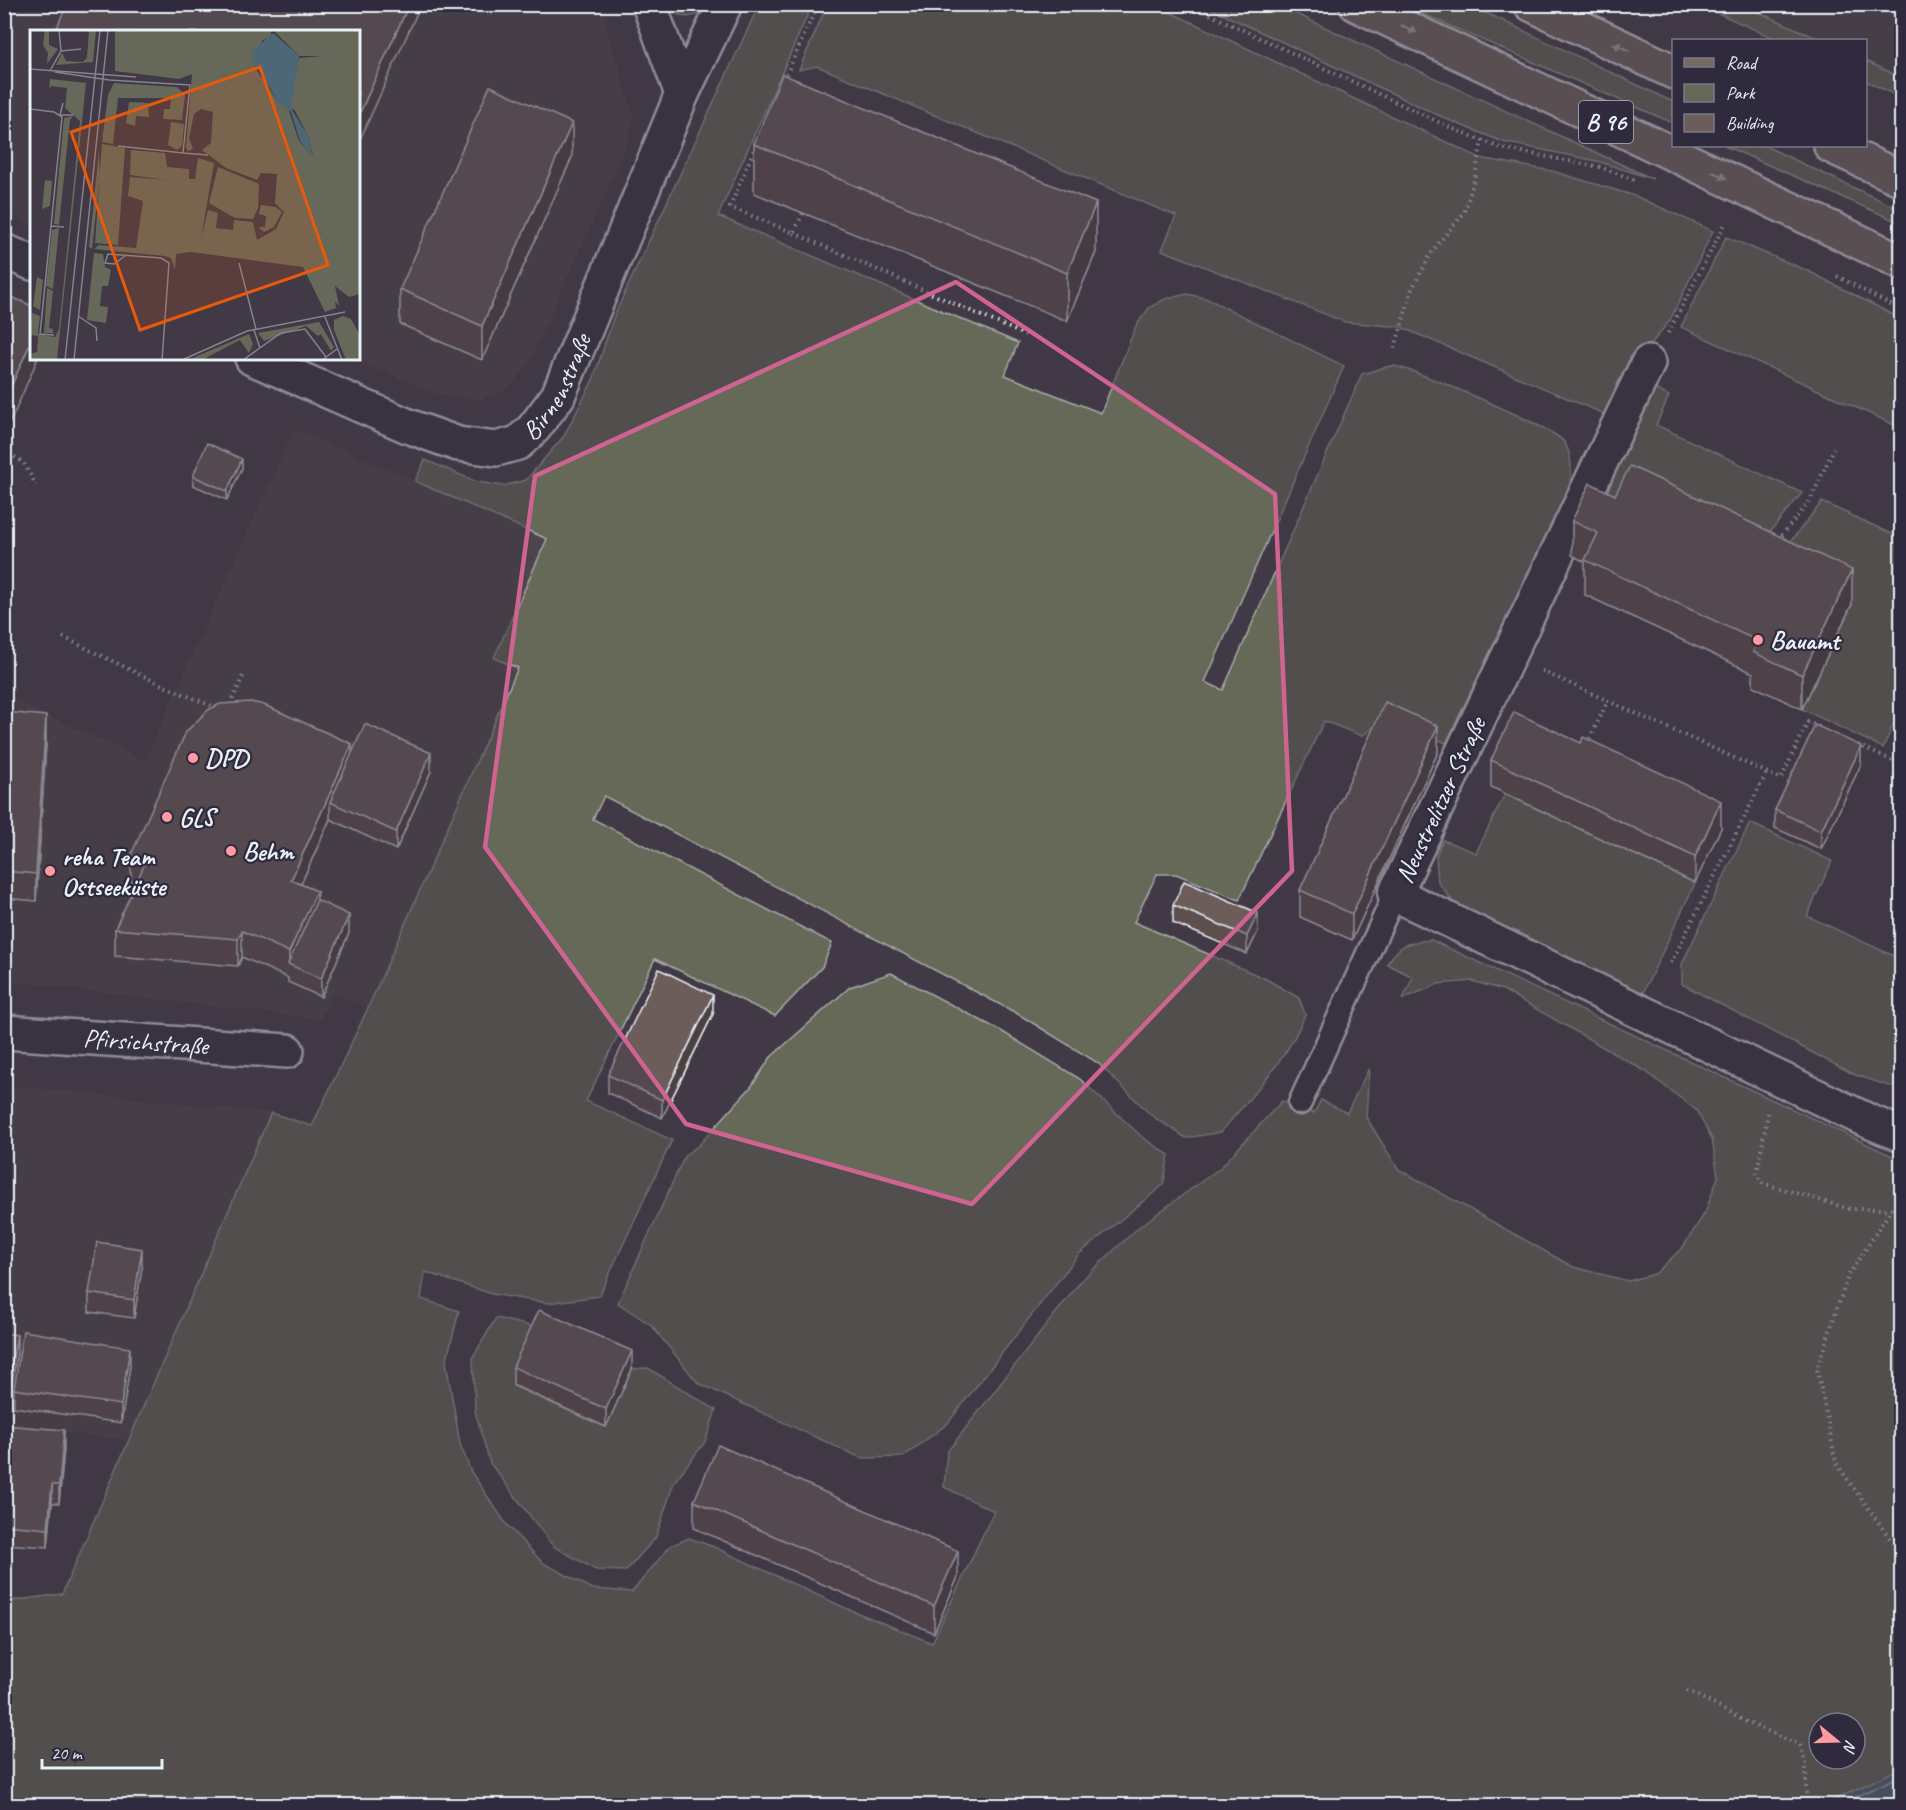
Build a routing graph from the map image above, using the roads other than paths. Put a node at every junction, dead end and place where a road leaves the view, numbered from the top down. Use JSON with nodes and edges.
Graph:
{"nodes":[{"id":1,"x":649,"y":4,"type":"edge"},
{"id":2,"x":725,"y":4,"type":"edge"},
{"id":3,"x":1356,"y":4,"type":"edge"},
{"id":4,"x":1531,"y":4,"type":"edge"},
{"id":5,"x":1672,"y":71,"type":"edge"},
{"id":6,"x":682,"y":94,"type":"junction"},
{"id":7,"x":1833,"y":147,"type":"edge"},
{"id":8,"x":1902,"y":179,"type":"edge"},
{"id":9,"x":4,"y":251,"type":"edge"},
{"id":10,"x":30,"y":262,"type":"edge"},
{"id":11,"x":1902,"y":262,"type":"edge"},
{"id":12,"x":257,"y":360,"type":"edge"},
{"id":13,"x":1648,"y":363,"type":"road end"},
{"id":14,"x":1395,"y":894,"type":"junction"},
{"id":15,"x":4,"y":1032,"type":"edge"},
{"id":16,"x":287,"y":1051,"type":"dead end"},
{"id":17,"x":1300,"y":1104,"type":"dead end"},
{"id":18,"x":1902,"y":1135,"type":"edge"}],
"edges":[{"from":1,"to":6,"type":"street"},
{"from":2,"to":6,"type":"street","name":"Birnenstraße"},
{"from":3,"to":11,"type":"main road","number":"B 96","one_way":true},
{"from":5,"to":4,"type":"main road","one_way":true},
{"from":6,"to":12,"type":"street","name":"Birnenstraße"},
{"from":7,"to":8,"type":"main road"},
{"from":9,"to":10,"type":"street"},
{"from":13,"to":14,"type":"street","name":"Neustrelitzer Straße"},
{"from":14,"to":17,"type":"lane"},
{"from":14,"to":18,"type":"street","name":"Neustrelitzer Straße"},
{"from":15,"to":16,"type":"street","name":"Pfirsichstraße"}]}
